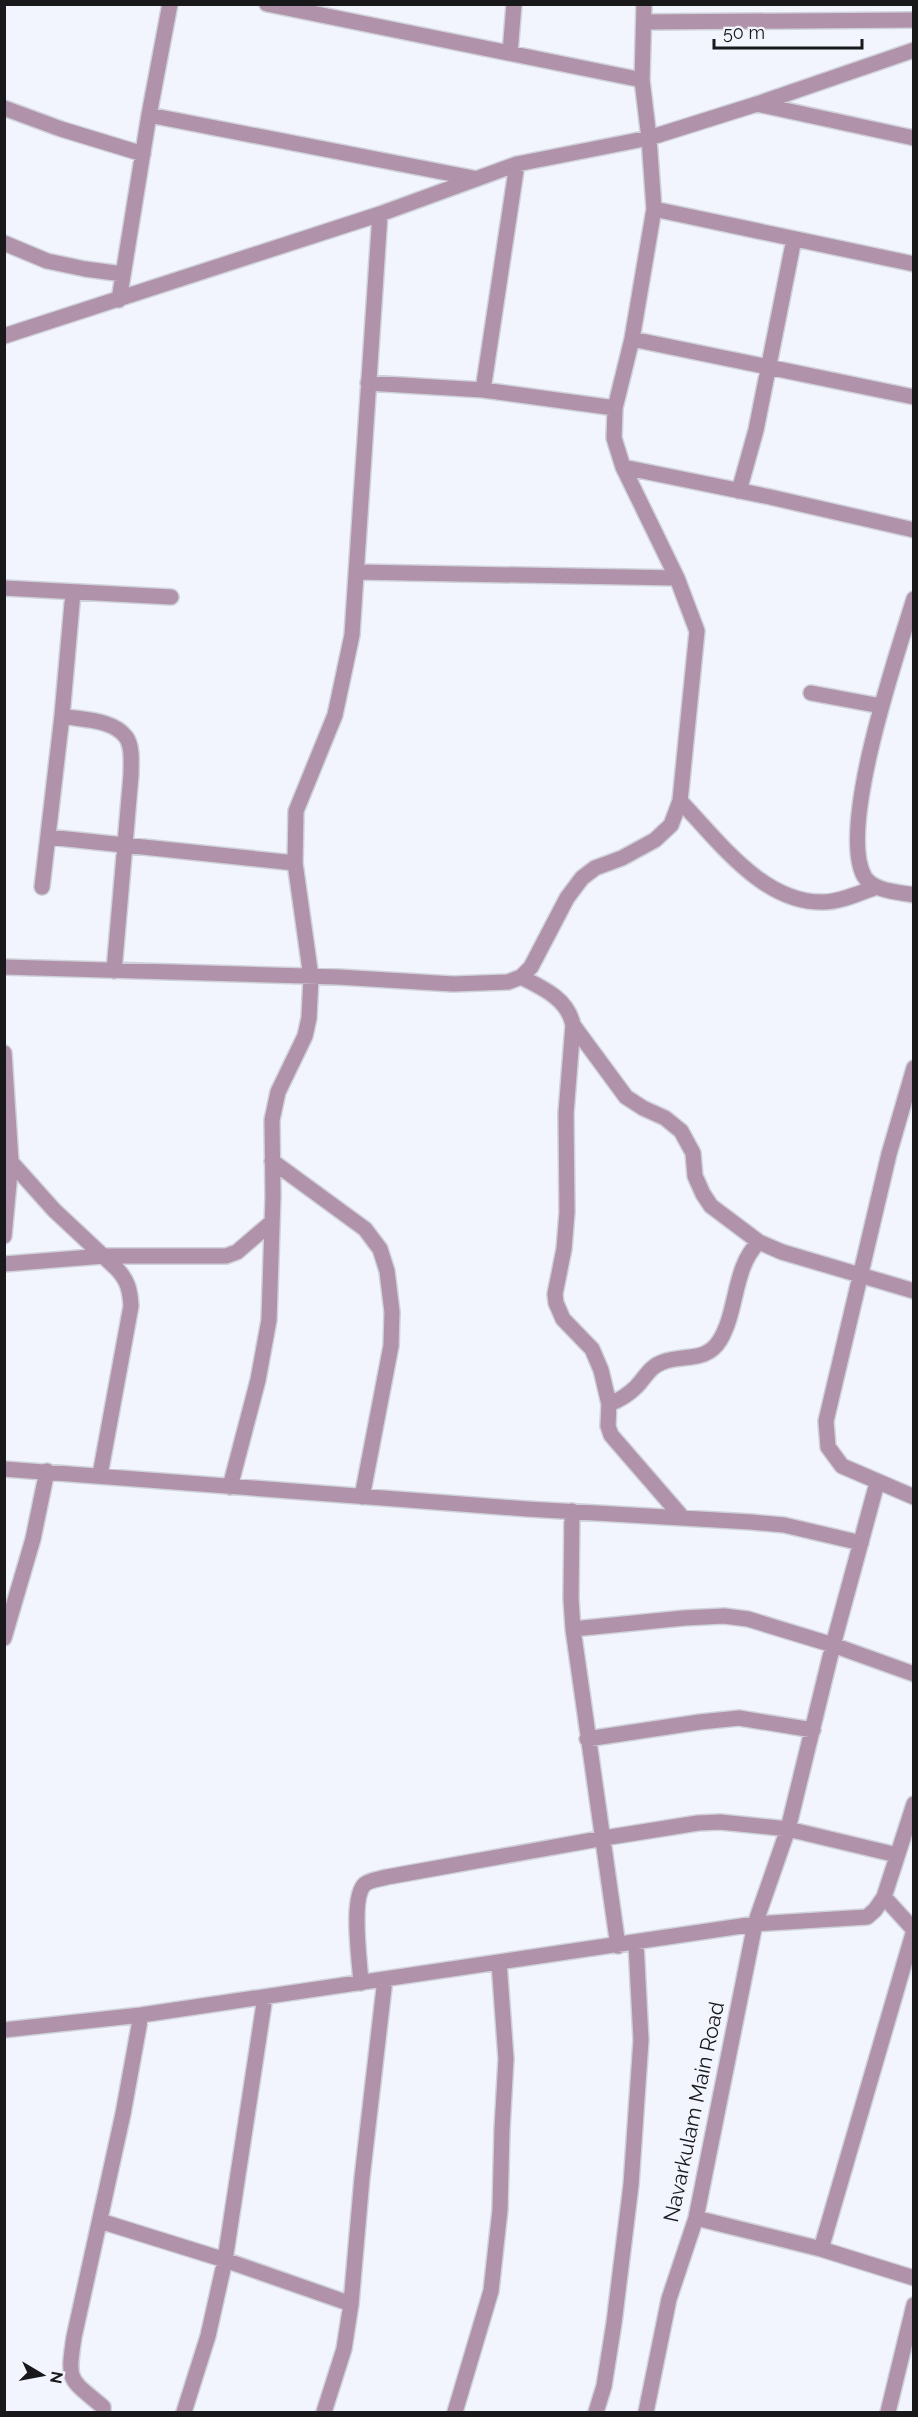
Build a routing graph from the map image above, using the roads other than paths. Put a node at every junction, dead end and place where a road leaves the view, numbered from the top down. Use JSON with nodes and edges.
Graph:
{"nodes":[{"id":1,"x":171,"y":4,"type":"edge"},
{"id":2,"x":267,"y":4,"type":"edge"},
{"id":3,"x":514,"y":4,"type":"edge"},
{"id":4,"x":644,"y":4,"type":"edge"},
{"id":5,"x":914,"y":20,"type":"edge"},
{"id":6,"x":644,"y":22,"type":"junction"},
{"id":7,"x":914,"y":50,"type":"edge"},
{"id":8,"x":510,"y":52,"type":"junction"},
{"id":9,"x":642,"y":80,"type":"junction"},
{"id":10,"x":757,"y":104,"type":"junction"},
{"id":11,"x":4,"y":108,"type":"edge"},
{"id":12,"x":149,"y":114,"type":"junction"},
{"id":13,"x":649,"y":138,"type":"junction"},
{"id":14,"x":914,"y":138,"type":"edge"},
{"id":15,"x":143,"y":154,"type":"junction"},
{"id":16,"x":518,"y":164,"type":"junction"},
{"id":17,"x":475,"y":178,"type":"junction"},
{"id":18,"x":654,"y":209,"type":"junction"},
{"id":19,"x":381,"y":214,"type":"junction"},
{"id":20,"x":794,"y":239,"type":"junction"},
{"id":21,"x":4,"y":243,"type":"edge"},
{"id":22,"x":914,"y":264,"type":"edge"},
{"id":23,"x":123,"y":274,"type":"junction"},
{"id":24,"x":119,"y":300,"type":"junction"},
{"id":25,"x":4,"y":336,"type":"edge"},
{"id":26,"x":632,"y":339,"type":"junction"},
{"id":27,"x":768,"y":367,"type":"junction"},
{"id":28,"x":368,"y":383,"type":"junction"},
{"id":29,"x":483,"y":390,"type":"junction"},
{"id":30,"x":914,"y":397,"type":"edge"},
{"id":31,"x":615,"y":408,"type":"junction"},
{"id":32,"x":623,"y":467,"type":"junction"},
{"id":33,"x":739,"y":491,"type":"junction"},
{"id":34,"x":914,"y":530,"type":"edge"},
{"id":35,"x":356,"y":572,"type":"junction"},
{"id":36,"x":677,"y":578,"type":"junction"},
{"id":37,"x":4,"y":588,"type":"edge"},
{"id":38,"x":73,"y":592,"type":"junction"},
{"id":39,"x":171,"y":597,"type":"dead end"},
{"id":40,"x":914,"y":599,"type":"edge"},
{"id":41,"x":811,"y":693,"type":"dead end"},
{"id":42,"x":881,"y":706,"type":"junction"},
{"id":43,"x":62,"y":716,"type":"junction"},
{"id":44,"x":680,"y":801,"type":"junction"},
{"id":45,"x":48,"y":837,"type":"junction"},
{"id":46,"x":125,"y":845,"type":"junction"},
{"id":47,"x":295,"y":863,"type":"junction"},
{"id":48,"x":42,"y":887,"type":"dead end"},
{"id":49,"x":877,"y":887,"type":"junction"},
{"id":50,"x":914,"y":896,"type":"edge"},
{"id":51,"x":4,"y":967,"type":"edge"},
{"id":52,"x":114,"y":971,"type":"junction"},
{"id":53,"x":311,"y":977,"type":"junction"},
{"id":54,"x":521,"y":977,"type":"junction"},
{"id":55,"x":573,"y":1025,"type":"junction"},
{"id":56,"x":4,"y":1053,"type":"edge"},
{"id":57,"x":914,"y":1068,"type":"edge"},
{"id":58,"x":272,"y":1161,"type":"junction"},
{"id":59,"x":10,"y":1162,"type":"junction"},
{"id":60,"x":272,"y":1222,"type":"junction"},
{"id":61,"x":4,"y":1236,"type":"edge"},
{"id":62,"x":759,"y":1242,"type":"junction"},
{"id":63,"x":104,"y":1256,"type":"junction"},
{"id":64,"x":4,"y":1264,"type":"edge"},
{"id":65,"x":860,"y":1276,"type":"junction"},
{"id":66,"x":914,"y":1291,"type":"edge"},
{"id":67,"x":609,"y":1404,"type":"junction"},
{"id":68,"x":4,"y":1468,"type":"edge"},
{"id":69,"x":47,"y":1472,"type":"junction"},
{"id":70,"x":100,"y":1475,"type":"junction"},
{"id":71,"x":877,"y":1483,"type":"junction"},
{"id":72,"x":230,"y":1487,"type":"junction"},
{"id":73,"x":913,"y":1495,"type":"edge"},
{"id":74,"x":362,"y":1497,"type":"junction"},
{"id":75,"x":572,"y":1511,"type":"junction"},
{"id":76,"x":682,"y":1517,"type":"junction"},
{"id":77,"x":861,"y":1543,"type":"junction"},
{"id":78,"x":573,"y":1629,"type":"junction"},
{"id":79,"x":4,"y":1638,"type":"edge"},
{"id":80,"x":833,"y":1645,"type":"junction"},
{"id":81,"x":914,"y":1674,"type":"edge"},
{"id":82,"x":813,"y":1730,"type":"junction"},
{"id":83,"x":587,"y":1739,"type":"junction"},
{"id":84,"x":914,"y":1804,"type":"edge"},
{"id":85,"x":788,"y":1829,"type":"junction"},
{"id":86,"x":604,"y":1838,"type":"junction"},
{"id":87,"x":897,"y":1855,"type":"junction"},
{"id":88,"x":884,"y":1897,"type":"junction"},
{"id":89,"x":755,"y":1924,"type":"junction"},
{"id":90,"x":914,"y":1930,"type":"edge"},
{"id":91,"x":636,"y":1943,"type":"junction"},
{"id":92,"x":618,"y":1946,"type":"junction"},
{"id":93,"x":499,"y":1962,"type":"junction"},
{"id":94,"x":386,"y":1979,"type":"junction"},
{"id":95,"x":361,"y":1983,"type":"junction"},
{"id":96,"x":265,"y":1997,"type":"junction"},
{"id":97,"x":141,"y":2014,"type":"junction"},
{"id":98,"x":5,"y":2034,"type":"edge"},
{"id":99,"x":696,"y":2218,"type":"junction"},
{"id":100,"x":100,"y":2221,"type":"junction"},
{"id":101,"x":821,"y":2249,"type":"junction"},
{"id":102,"x":225,"y":2260,"type":"junction"},
{"id":103,"x":914,"y":2278,"type":"edge"},
{"id":104,"x":351,"y":2304,"type":"junction"},
{"id":105,"x":914,"y":2305,"type":"edge"},
{"id":106,"x":104,"y":2412,"type":"edge"},
{"id":107,"x":184,"y":2412,"type":"edge"},
{"id":108,"x":324,"y":2412,"type":"edge"},
{"id":109,"x":455,"y":2412,"type":"edge"},
{"id":110,"x":596,"y":2412,"type":"edge"},
{"id":111,"x":646,"y":2412,"type":"edge"},
{"id":112,"x":888,"y":2412,"type":"edge"}],
"edges":[{"from":1,"to":12,"type":"street"},
{"from":2,"to":8,"type":"street"},
{"from":3,"to":8,"type":"street"},
{"from":4,"to":6,"type":"street"},
{"from":5,"to":6,"type":"street"},
{"from":6,"to":9,"type":"street"},
{"from":7,"to":10,"type":"street"},
{"from":8,"to":9,"type":"street"},
{"from":9,"to":13,"type":"street"},
{"from":10,"to":13,"type":"street"},
{"from":10,"to":14,"type":"street"},
{"from":11,"to":15,"type":"street"},
{"from":12,"to":15,"type":"street"},
{"from":12,"to":17,"type":"street"},
{"from":13,"to":16,"type":"street"},
{"from":13,"to":18,"type":"street"},
{"from":15,"to":23,"type":"street"},
{"from":16,"to":17,"type":"street"},
{"from":16,"to":29,"type":"street"},
{"from":17,"to":19,"type":"street"},
{"from":18,"to":20,"type":"street"},
{"from":18,"to":26,"type":"street"},
{"from":19,"to":24,"type":"street"},
{"from":19,"to":28,"type":"street"},
{"from":20,"to":22,"type":"street"},
{"from":20,"to":27,"type":"street"},
{"from":21,"to":23,"type":"street"},
{"from":23,"to":24,"type":"street"},
{"from":24,"to":25,"type":"street"},
{"from":26,"to":27,"type":"street"},
{"from":26,"to":31,"type":"street"},
{"from":27,"to":30,"type":"street"},
{"from":27,"to":33,"type":"street"},
{"from":28,"to":29,"type":"street"},
{"from":28,"to":35,"type":"street"},
{"from":29,"to":31,"type":"street"},
{"from":31,"to":32,"type":"street"},
{"from":32,"to":33,"type":"street"},
{"from":32,"to":36,"type":"street"},
{"from":33,"to":34,"type":"street"},
{"from":35,"to":36,"type":"street"},
{"from":35,"to":47,"type":"street"},
{"from":36,"to":44,"type":"street"},
{"from":37,"to":38,"type":"street"},
{"from":38,"to":39,"type":"street"},
{"from":38,"to":43,"type":"street"},
{"from":40,"to":42,"type":"street"},
{"from":41,"to":42,"type":"street"},
{"from":42,"to":49,"type":"street"},
{"from":43,"to":45,"type":"street"},
{"from":43,"to":46,"type":"street"},
{"from":44,"to":49,"type":"street"},
{"from":44,"to":54,"type":"street"},
{"from":45,"to":46,"type":"street"},
{"from":45,"to":48,"type":"street"},
{"from":46,"to":47,"type":"street"},
{"from":46,"to":52,"type":"street"},
{"from":47,"to":53,"type":"street"},
{"from":49,"to":50,"type":"street"},
{"from":51,"to":52,"type":"street"},
{"from":52,"to":53,"type":"street"},
{"from":53,"to":54,"type":"street"},
{"from":53,"to":58,"type":"street"},
{"from":54,"to":55,"type":"street"},
{"from":55,"to":62,"type":"street"},
{"from":55,"to":67,"type":"street"},
{"from":56,"to":59,"type":"street"},
{"from":57,"to":65,"type":"street"},
{"from":58,"to":60,"type":"street"},
{"from":58,"to":74,"type":"street"},
{"from":59,"to":61,"type":"street"},
{"from":59,"to":63,"type":"street"},
{"from":60,"to":63,"type":"street"},
{"from":60,"to":72,"type":"street"},
{"from":62,"to":65,"type":"street"},
{"from":62,"to":67,"type":"street"},
{"from":63,"to":64,"type":"street"},
{"from":63,"to":70,"type":"street"},
{"from":65,"to":66,"type":"street"},
{"from":65,"to":71,"type":"street"},
{"from":67,"to":76,"type":"street"},
{"from":68,"to":69,"type":"street"},
{"from":69,"to":70,"type":"street"},
{"from":69,"to":79,"type":"street"},
{"from":70,"to":72,"type":"street"},
{"from":71,"to":73,"type":"street"},
{"from":71,"to":77,"type":"street","name":"Navarkulam Main Road"},
{"from":72,"to":74,"type":"street"},
{"from":74,"to":75,"type":"street"},
{"from":75,"to":76,"type":"street"},
{"from":75,"to":78,"type":"street"},
{"from":76,"to":77,"type":"street"},
{"from":77,"to":80,"type":"street","name":"Navarkulam Main Road"},
{"from":78,"to":80,"type":"street"},
{"from":78,"to":83,"type":"street"},
{"from":80,"to":81,"type":"street"},
{"from":80,"to":82,"type":"street","name":"Navarkulam Main Road"},
{"from":82,"to":83,"type":"street"},
{"from":82,"to":85,"type":"street","name":"Navarkulam Main Road"},
{"from":83,"to":86,"type":"street"},
{"from":84,"to":87,"type":"street"},
{"from":85,"to":86,"type":"street"},
{"from":85,"to":87,"type":"street"},
{"from":85,"to":89,"type":"street","name":"Navarkulam Main Road"},
{"from":86,"to":92,"type":"street"},
{"from":86,"to":95,"type":"street"},
{"from":87,"to":88,"type":"street"},
{"from":88,"to":89,"type":"street"},
{"from":88,"to":90,"type":"street"},
{"from":89,"to":91,"type":"street"},
{"from":89,"to":99,"type":"street","name":"Navarkulam Main Road"},
{"from":90,"to":101,"type":"street"},
{"from":91,"to":92,"type":"street"},
{"from":91,"to":110,"type":"street"},
{"from":92,"to":93,"type":"street"},
{"from":93,"to":94,"type":"street"},
{"from":93,"to":109,"type":"street"},
{"from":94,"to":95,"type":"street"},
{"from":94,"to":104,"type":"street"},
{"from":95,"to":96,"type":"street"},
{"from":96,"to":97,"type":"street"},
{"from":96,"to":102,"type":"street"},
{"from":97,"to":98,"type":"street"},
{"from":97,"to":100,"type":"street"},
{"from":99,"to":101,"type":"street"},
{"from":99,"to":111,"type":"street","name":"Navarkulam Main Road"},
{"from":100,"to":102,"type":"street"},
{"from":100,"to":106,"type":"street"},
{"from":101,"to":103,"type":"street"},
{"from":102,"to":104,"type":"street"},
{"from":102,"to":107,"type":"street"},
{"from":104,"to":108,"type":"street"},
{"from":105,"to":112,"type":"street"}]}
